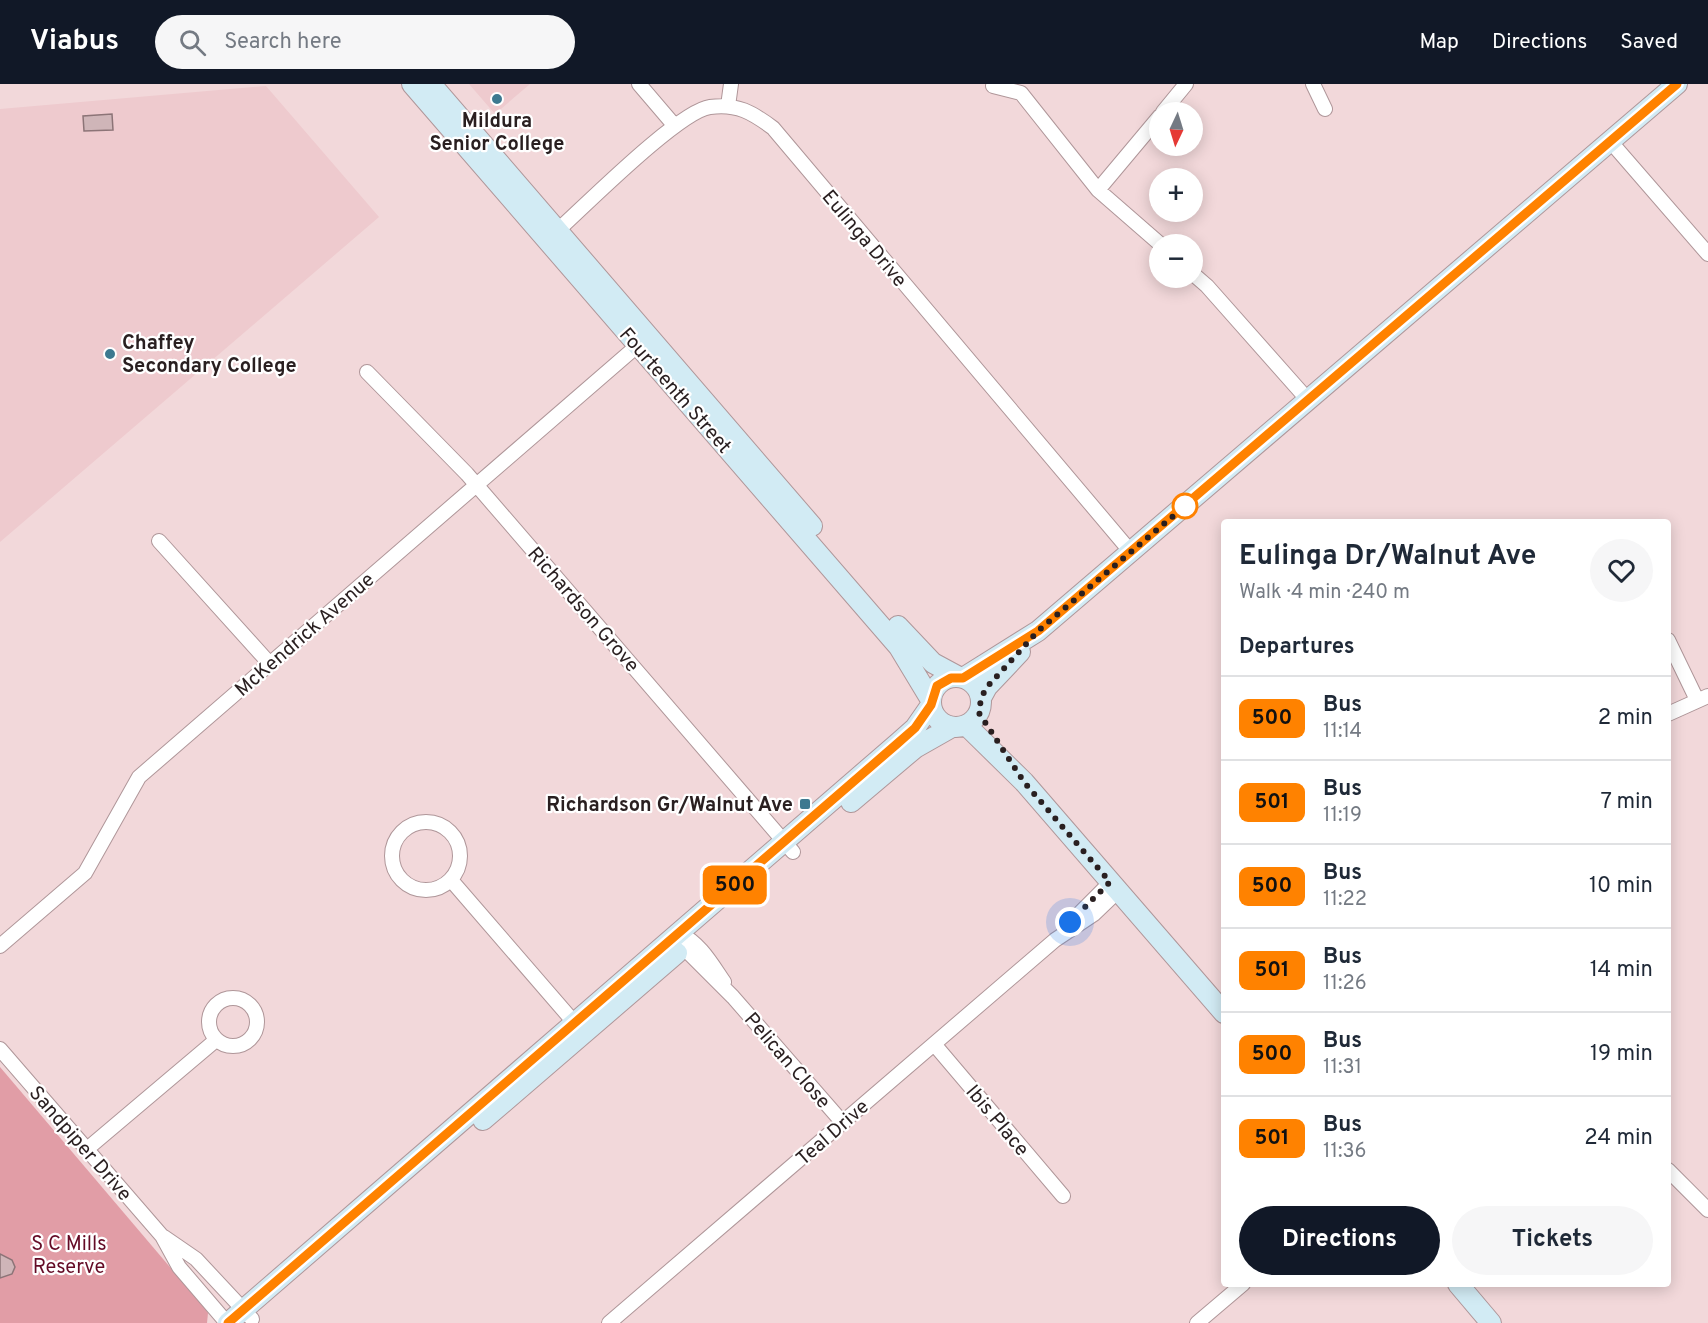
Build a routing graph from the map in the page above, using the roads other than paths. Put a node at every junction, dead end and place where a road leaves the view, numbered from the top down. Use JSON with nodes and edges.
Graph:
{"nodes":[{"id":1,"x":412,"y":84,"type":"edge"},
{"id":2,"x":431,"y":84,"type":"edge"},
{"id":3,"x":639,"y":84,"type":"edge"},
{"id":4,"x":731,"y":84,"type":"edge"},
{"id":5,"x":1186,"y":84,"type":"edge"},
{"id":6,"x":1313,"y":84,"type":"edge"},
{"id":7,"x":1677,"y":84,"type":"edge"},
{"id":8,"x":993,"y":86,"type":"edge"},
{"id":9,"x":1171,"y":102,"type":"edge"},
{"id":10,"x":728,"y":106,"type":"junction"},
{"id":11,"x":1325,"y":108,"type":"dead end"},
{"id":12,"x":674,"y":125,"type":"junction"},
{"id":13,"x":1149,"y":129,"type":"edge"},
{"id":14,"x":1610,"y":141,"type":"junction"},
{"id":15,"x":1098,"y":190,"type":"junction"},
{"id":16,"x":557,"y":231,"type":"junction"},
{"id":17,"x":1149,"y":234,"type":"edge"},
{"id":18,"x":1708,"y":254,"type":"edge"},
{"id":19,"x":1203,"y":283,"type":"edge"},
{"id":20,"x":638,"y":345,"type":"junction"},
{"id":21,"x":368,"y":372,"type":"dead end"},
{"id":22,"x":1308,"y":400,"type":"junction"},
{"id":23,"x":477,"y":485,"type":"junction"},
{"id":24,"x":159,"y":541,"type":"dead end"},
{"id":25,"x":1131,"y":552,"type":"junction"},
{"id":26,"x":1038,"y":631,"type":"junction"},
{"id":27,"x":1671,"y":645,"type":"edge"},
{"id":28,"x":270,"y":663,"type":"junction"},
{"id":29,"x":961,"y":678,"type":"junction"},
{"id":30,"x":1702,"y":698,"type":"edge"},
{"id":31,"x":931,"y":702,"type":"junction"},
{"id":32,"x":1671,"y":713,"type":"edge"},
{"id":33,"x":969,"y":716,"type":"junction"},
{"id":34,"x":789,"y":847,"type":"junction"},
{"id":35,"x":451,"y":880,"type":"junction"},
{"id":36,"x":1114,"y":886,"type":"junction"},
{"id":37,"x":684,"y":940,"type":"junction"},
{"id":38,"x":0,"y":946,"type":"edge"},
{"id":39,"x":1221,"y":1010,"type":"edge"},
{"id":40,"x":579,"y":1028,"type":"junction"},
{"id":41,"x":216,"y":1040,"type":"dead end"},
{"id":42,"x":934,"y":1044,"type":"junction"},
{"id":43,"x":0,"y":1049,"type":"edge"},
{"id":44,"x":843,"y":1123,"type":"junction"},
{"id":45,"x":87,"y":1149,"type":"junction"},
{"id":46,"x":1671,"y":1173,"type":"edge"},
{"id":47,"x":1063,"y":1196,"type":"dead end"},
{"id":48,"x":1708,"y":1210,"type":"edge"},
{"id":49,"x":162,"y":1236,"type":"junction"},
{"id":50,"x":1239,"y":1287,"type":"edge"},
{"id":51,"x":1461,"y":1287,"type":"edge"},
{"id":52,"x":247,"y":1317,"type":"edge"},
{"id":53,"x":227,"y":1323,"type":"edge"},
{"id":54,"x":609,"y":1323,"type":"edge"},
{"id":55,"x":1197,"y":1323,"type":"edge"},
{"id":56,"x":1491,"y":1323,"type":"edge"}],
"edges":[{"from":1,"to":20,"type":"street","name":"Fourteenth Street"},
{"from":2,"to":16,"type":"street","name":"Fourteenth Street"},
{"from":3,"to":12,"type":"street"},
{"from":4,"to":10,"type":"street"},
{"from":5,"to":9,"type":"street"},
{"from":6,"to":11,"type":"street"},
{"from":7,"to":14,"type":"street"},
{"from":8,"to":15,"type":"street"},
{"from":10,"to":12,"type":"street","name":"Eulinga Drive"},
{"from":10,"to":25,"type":"street","name":"Eulinga Drive"},
{"from":12,"to":16,"type":"street","name":"Eulinga Drive"},
{"from":13,"to":15,"type":"street"},
{"from":14,"to":18,"type":"street"},
{"from":14,"to":22,"type":"street"},
{"from":15,"to":17,"type":"street"},
{"from":16,"to":29,"type":"street","name":"Fourteenth Street"},
{"from":19,"to":22,"type":"street"},
{"from":20,"to":23,"type":"street","name":"McKendrick Avenue"},
{"from":20,"to":31,"type":"street","name":"Fourteenth Street"},
{"from":21,"to":23,"type":"street","name":"Richardson Grove"},
{"from":22,"to":25,"type":"street"},
{"from":23,"to":28,"type":"street","name":"McKendrick Avenue"},
{"from":23,"to":34,"type":"street","name":"Richardson Grove"},
{"from":24,"to":28,"type":"street"},
{"from":25,"to":26,"type":"street"},
{"from":26,"to":29,"type":"street"},
{"from":26,"to":33,"type":"street"},
{"from":27,"to":30,"type":"street"},
{"from":28,"to":38,"type":"street","name":"McKendrick Avenue"},
{"from":29,"to":31,"type":"street"},
{"from":29,"to":33,"type":"street"},
{"from":30,"to":32,"type":"street"},
{"from":31,"to":33,"type":"street"},
{"from":31,"to":34,"type":"street"},
{"from":33,"to":34,"type":"street"},
{"from":33,"to":36,"type":"street"},
{"from":34,"to":37,"type":"street"},
{"from":35,"to":35,"type":"street"},
{"from":35,"to":40,"type":"street"},
{"from":36,"to":39,"type":"street"},
{"from":36,"to":42,"type":"street","name":"Teal Drive"},
{"from":37,"to":40,"type":"street"},
{"from":37,"to":44,"type":"street","name":"Pelican Close"},
{"from":40,"to":52,"type":"street"},
{"from":41,"to":45,"type":"street"},
{"from":42,"to":44,"type":"street","name":"Teal Drive"},
{"from":42,"to":47,"type":"street","name":"Ibis Place"},
{"from":43,"to":45,"type":"street","name":"Sandpiper Drive"},
{"from":44,"to":54,"type":"street","name":"Teal Drive"},
{"from":45,"to":49,"type":"street","name":"Sandpiper Drive"},
{"from":46,"to":48,"type":"street"},
{"from":49,"to":52,"type":"street","name":"Sandpiper Drive"},
{"from":49,"to":53,"type":"street","name":"Sandpiper Drive"},
{"from":50,"to":55,"type":"street"},
{"from":51,"to":56,"type":"street"},
{"from":52,"to":53,"type":"street"}]}
